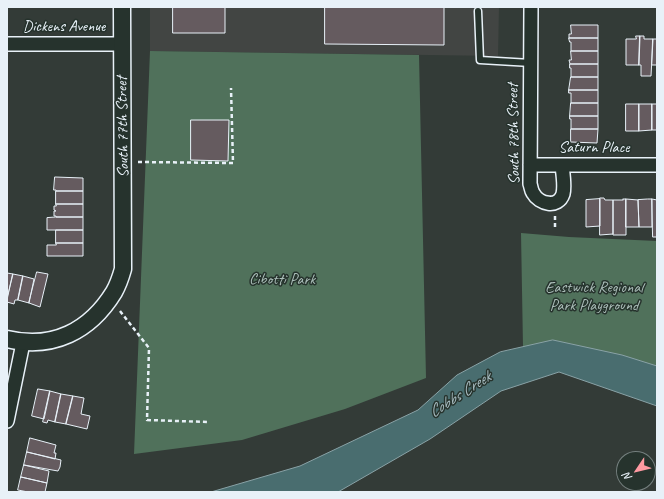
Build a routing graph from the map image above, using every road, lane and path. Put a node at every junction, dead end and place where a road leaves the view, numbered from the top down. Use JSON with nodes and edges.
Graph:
{"nodes":[{"id":1,"x":122,"y":7,"type":"edge"},
{"id":2,"x":531,"y":7,"type":"edge"},
{"id":3,"x":478,"y":11,"type":"dead end"},
{"id":4,"x":7,"y":44,"type":"edge"},
{"id":5,"x":122,"y":44,"type":"junction"},
{"id":6,"x":531,"y":63,"type":"junction"},
{"id":7,"x":231,"y":88,"type":"dead end"},
{"id":8,"x":123,"y":162,"type":"junction"},
{"id":9,"x":530,"y":165,"type":"junction"},
{"id":10,"x":657,"y":165,"type":"edge"},
{"id":11,"x":562,"y":166,"type":"junction"},
{"id":12,"x":110,"y":298,"type":"junction"},
{"id":13,"x":7,"y":339,"type":"edge"},
{"id":14,"x":24,"y":343,"type":"junction"},
{"id":15,"x":7,"y":422,"type":"edge"},
{"id":16,"x":208,"y":422,"type":"dead end"}],
"edges":[{"from":1,"to":5,"type":"street","name":"South 77th Street"},
{"from":2,"to":6,"type":"street","name":"South 78th Street"},
{"from":3,"to":6,"type":"lane"},
{"from":4,"to":5,"type":"street","name":"Dickens Avenue"},
{"from":5,"to":8,"type":"street","name":"South 77th Street"},
{"from":6,"to":9,"type":"street","name":"South 78th Street"},
{"from":7,"to":8,"type":"path"},
{"from":8,"to":12,"type":"street","name":"South 77th Street"},
{"from":9,"to":11,"type":"street","name":"Saturn Place"},
{"from":9,"to":11,"type":"street","name":"South 78th Street"},
{"from":10,"to":11,"type":"street","name":"Saturn Place"},
{"from":12,"to":14,"type":"street","name":"South 77th Street"},
{"from":12,"to":16,"type":"path"},
{"from":13,"to":14,"type":"street","name":"South 77th Street"},
{"from":14,"to":15,"type":"street"}]}
